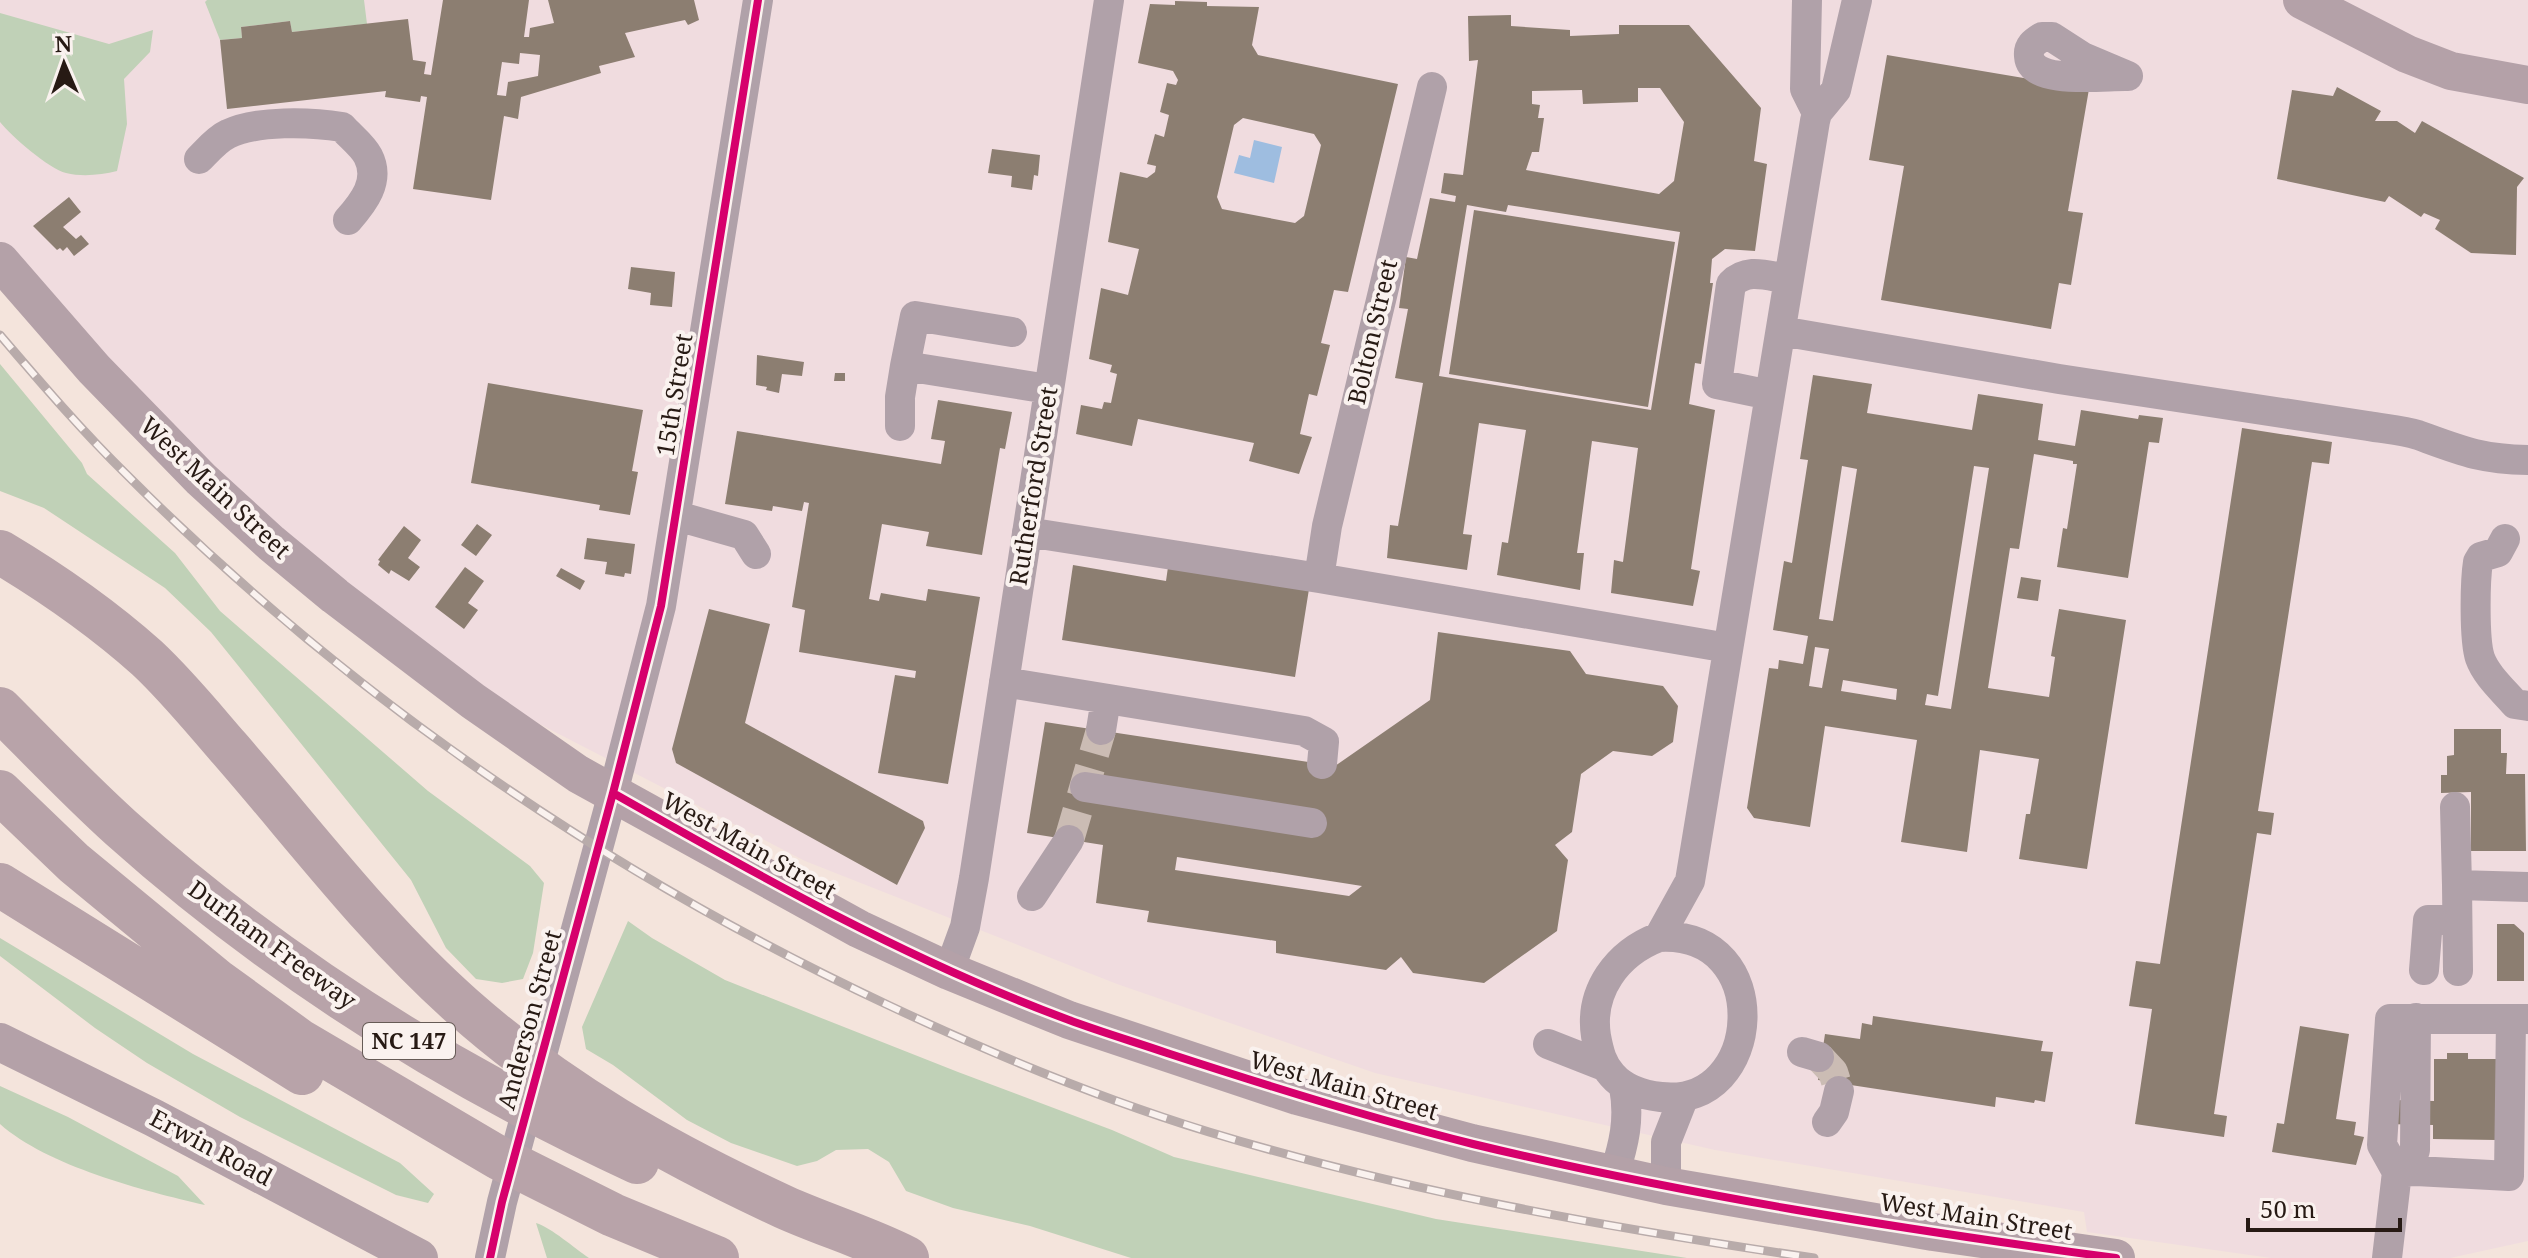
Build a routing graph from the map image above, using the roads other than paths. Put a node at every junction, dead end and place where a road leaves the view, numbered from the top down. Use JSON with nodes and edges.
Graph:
{"nodes":[{"id":1,"x":758,"y":0,"type":"edge"},
{"id":2,"x":1109,"y":0,"type":"edge"},
{"id":3,"x":1807,"y":0,"type":"edge"},
{"id":4,"x":1857,"y":0,"type":"edge"},
{"id":5,"x":2302,"y":0,"type":"edge"},
{"id":6,"x":2528,"y":85,"type":"edge"},
{"id":7,"x":1432,"y":87,"type":"dead end"},
{"id":8,"x":1817,"y":113,"type":"junction"},
{"id":9,"x":199,"y":159,"type":"dead end"},
{"id":10,"x":348,"y":220,"type":"dead end"},
{"id":11,"x":0,"y":261,"type":"edge"},
{"id":12,"x":1789,"y":279,"type":"junction"},
{"id":13,"x":961,"y":324,"type":"junction"},
{"id":14,"x":1781,"y":331,"type":"junction"},
{"id":15,"x":1012,"y":332,"type":"dead end"},
{"id":16,"x":905,"y":366,"type":"junction"},
{"id":17,"x":952,"y":373,"type":"junction"},
{"id":18,"x":1048,"y":389,"type":"junction"},
{"id":19,"x":1770,"y":395,"type":"junction"},
{"id":20,"x":900,"y":426,"type":"dead end"},
{"id":21,"x":2528,"y":460,"type":"edge"},
{"id":22,"x":677,"y":516,"type":"junction"},
{"id":23,"x":1027,"y":532,"type":"junction"},
{"id":24,"x":2505,"y":539,"type":"dead end"},
{"id":25,"x":0,"y":552,"type":"edge"},
{"id":26,"x":756,"y":554,"type":"dead end"},
{"id":27,"x":1319,"y":578,"type":"junction"},
{"id":28,"x":1728,"y":648,"type":"junction"},
{"id":29,"x":1004,"y":682,"type":"junction"},
{"id":30,"x":1106,"y":699,"type":"junction"},
{"id":31,"x":2528,"y":706,"type":"edge"},
{"id":32,"x":0,"y":709,"type":"edge"},
{"id":33,"x":1101,"y":730,"type":"tunnel mouth"},
{"id":34,"x":1322,"y":764,"type":"dead end"},
{"id":35,"x":1085,"y":787,"type":"dead end"},
{"id":36,"x":0,"y":792,"type":"edge"},
{"id":37,"x":613,"y":793,"type":"junction"},
{"id":38,"x":2455,"y":807,"type":"dead end"},
{"id":39,"x":1312,"y":823,"type":"dead end"},
{"id":40,"x":1069,"y":840,"type":"tunnel mouth"},
{"id":41,"x":1690,"y":881,"type":"junction"},
{"id":42,"x":0,"y":885,"type":"edge"},
{"id":43,"x":2457,"y":885,"type":"junction"},
{"id":44,"x":2528,"y":887,"type":"edge"},
{"id":45,"x":1032,"y":896,"type":"dead end"},
{"id":46,"x":2457,"y":920,"type":"junction"},
{"id":47,"x":1659,"y":937,"type":"junction"},
{"id":48,"x":1705,"y":944,"type":"junction"},
{"id":49,"x":2424,"y":970,"type":"dead end"},
{"id":50,"x":949,"y":971,"type":"junction"},
{"id":51,"x":2458,"y":971,"type":"dead end"},
{"id":52,"x":1594,"y":1018,"type":"junction"},
{"id":53,"x":2520,"y":1019,"type":"edge"},
{"id":54,"x":0,"y":1042,"type":"edge"},
{"id":55,"x":1614,"y":1076,"type":"junction"},
{"id":56,"x":1839,"y":1091,"type":"dead end"},
{"id":57,"x":1683,"y":1099,"type":"junction"},
{"id":58,"x":1827,"y":1122,"type":"dead end"},
{"id":59,"x":2402,"y":1172,"type":"junction"},
{"id":60,"x":1614,"y":1175,"type":"junction"},
{"id":61,"x":1666,"y":1186,"type":"junction"},
{"id":62,"x":613,"y":1215,"type":"junction"},
{"id":63,"x":419,"y":1258,"type":"edge"},
{"id":64,"x":490,"y":1258,"type":"edge"},
{"id":65,"x":717,"y":1258,"type":"edge"},
{"id":66,"x":889,"y":1258,"type":"edge"},
{"id":67,"x":907,"y":1258,"type":"edge"},
{"id":68,"x":2116,"y":1258,"type":"edge"},
{"id":69,"x":2387,"y":1258,"type":"edge"}],
"edges":[{"from":1,"to":22,"type":"street","name":"15th Street"},
{"from":2,"to":18,"type":"street","name":"Rutherford Street"},
{"from":3,"to":8,"type":"street"},
{"from":4,"to":8,"type":"street"},
{"from":5,"to":6,"type":"main road"},
{"from":7,"to":27,"type":"street","name":"Bolton Street"},
{"from":8,"to":12,"type":"street"},
{"from":9,"to":10,"type":"street"},
{"from":11,"to":37,"type":"main road","name":"West Main Street"},
{"from":12,"to":14,"type":"street"},
{"from":12,"to":19,"type":"street"},
{"from":13,"to":15,"type":"street"},
{"from":13,"to":16,"type":"street"},
{"from":13,"to":17,"type":"street"},
{"from":14,"to":19,"type":"street"},
{"from":14,"to":21,"type":"street"},
{"from":16,"to":17,"type":"street"},
{"from":16,"to":20,"type":"street"},
{"from":17,"to":18,"type":"street"},
{"from":18,"to":23,"type":"street","name":"Rutherford Street"},
{"from":19,"to":28,"type":"street"},
{"from":22,"to":26,"type":"street"},
{"from":22,"to":37,"type":"street","name":"15th Street"},
{"from":23,"to":27,"type":"street"},
{"from":23,"to":29,"type":"street","name":"Rutherford Street"},
{"from":24,"to":31,"type":"street"},
{"from":25,"to":67,"type":"highway"},
{"from":27,"to":28,"type":"street"},
{"from":28,"to":41,"type":"street"},
{"from":29,"to":30,"type":"street"},
{"from":29,"to":50,"type":"street","name":"Rutherford Street"},
{"from":30,"to":33,"type":"street"},
{"from":30,"to":34,"type":"street"},
{"from":32,"to":66,"type":"highway","name":"Durham Freeway","number":"NC 147"},
{"from":35,"to":39,"type":"street"},
{"from":36,"to":62,"type":"highway","number":"NC 147"},
{"from":37,"to":50,"type":"main road","name":"West Main Street"},
{"from":37,"to":64,"type":"street","name":"Anderson Street"},
{"from":38,"to":43,"type":"street"},
{"from":40,"to":45,"type":"street"},
{"from":41,"to":47,"type":"street"},
{"from":41,"to":48,"type":"street"},
{"from":42,"to":62,"type":"highway"},
{"from":43,"to":44,"type":"street"},
{"from":43,"to":46,"type":"street"},
{"from":46,"to":49,"type":"street"},
{"from":46,"to":51,"type":"street"},
{"from":47,"to":48,"type":"street"},
{"from":47,"to":52,"type":"street"},
{"from":48,"to":57,"type":"street"},
{"from":50,"to":60,"type":"main road","name":"West Main Street"},
{"from":52,"to":55,"type":"street"},
{"from":52,"to":55,"type":"street"},
{"from":53,"to":59,"type":"street"},
{"from":53,"to":59,"type":"street"},
{"from":54,"to":63,"type":"main road","name":"Erwin Road"},
{"from":55,"to":57,"type":"street"},
{"from":55,"to":60,"type":"street"},
{"from":56,"to":58,"type":"street"},
{"from":57,"to":61,"type":"street"},
{"from":59,"to":69,"type":"street"},
{"from":60,"to":61,"type":"main road","name":"West Main Street"},
{"from":61,"to":68,"type":"main road","name":"West Main Street"},
{"from":62,"to":65,"type":"highway","number":"NC 147"}]}
